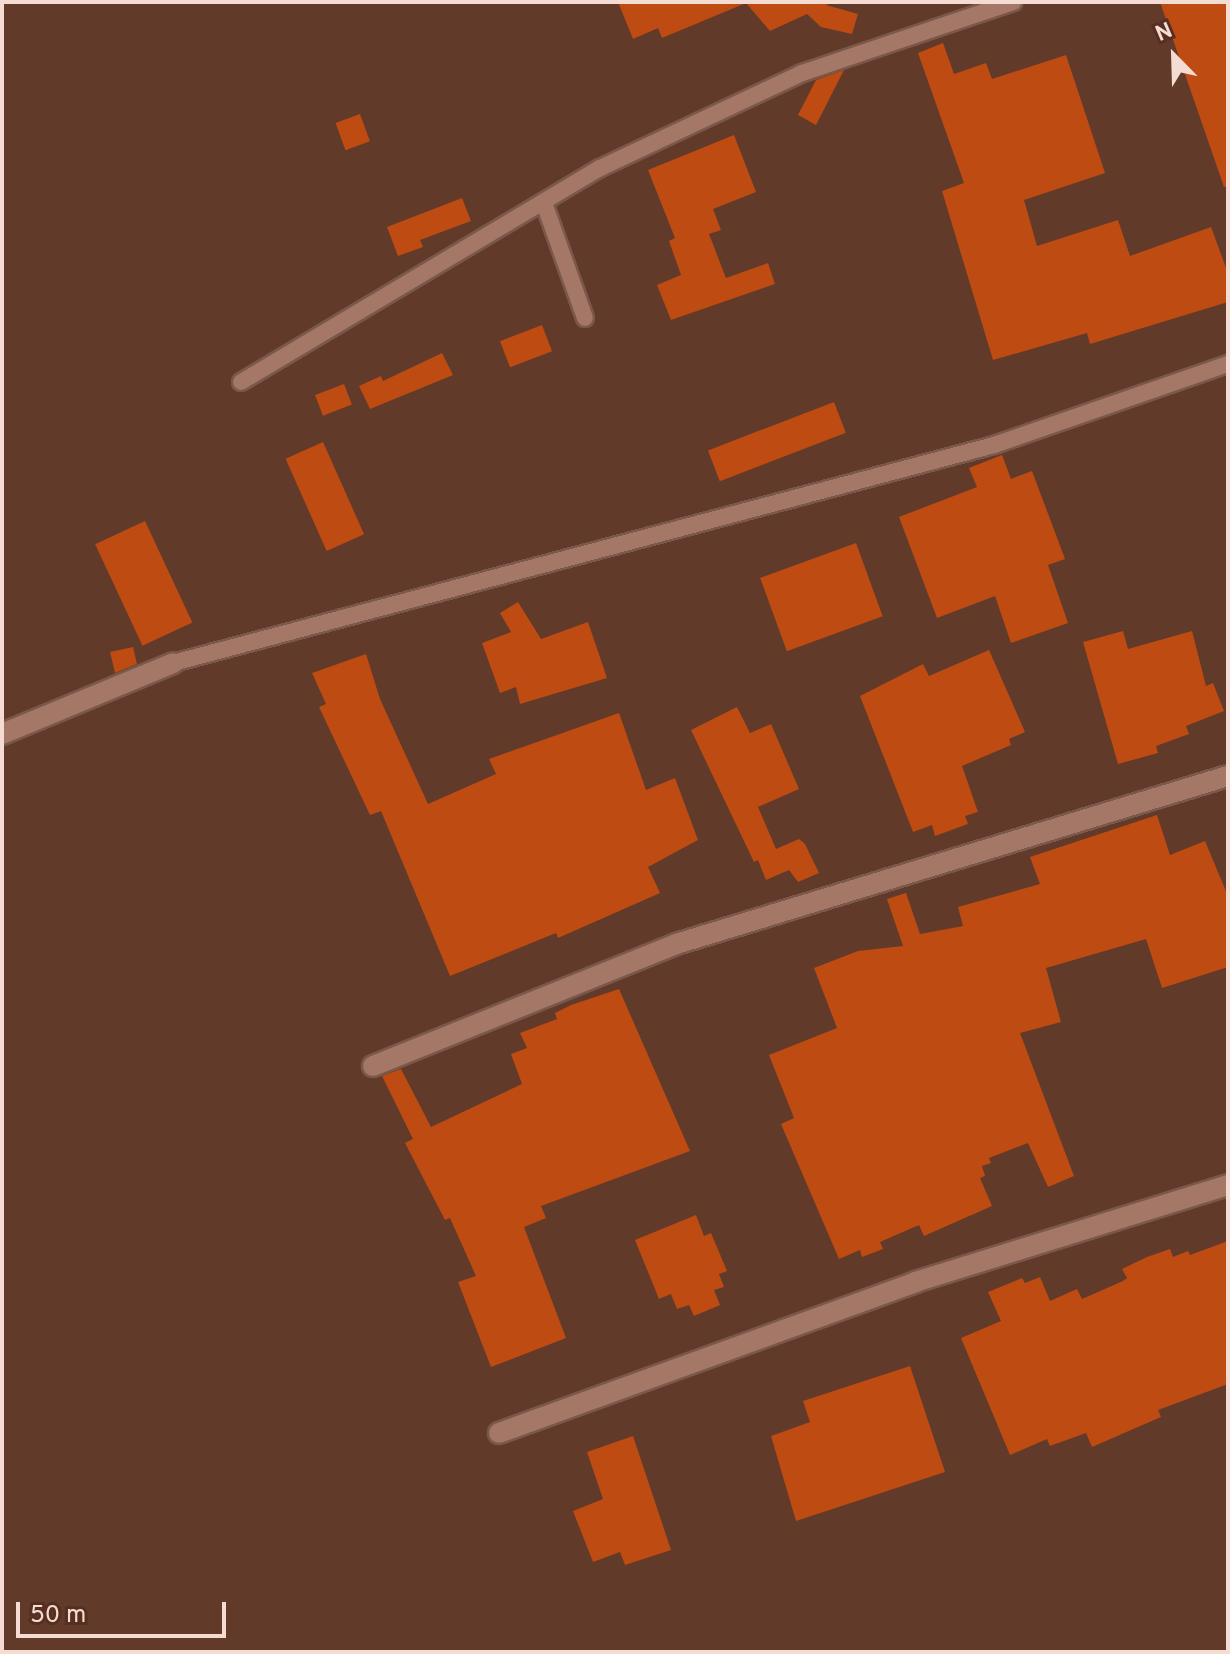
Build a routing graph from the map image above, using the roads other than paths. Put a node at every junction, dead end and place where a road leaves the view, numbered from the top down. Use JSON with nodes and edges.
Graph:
{"nodes":[{"id":1,"x":1013,"y":2,"type":"edge"},
{"id":2,"x":544,"y":203,"type":"junction"},
{"id":3,"x":585,"y":318,"type":"dead end"},
{"id":4,"x":1228,"y":364,"type":"edge"},
{"id":5,"x":241,"y":382,"type":"dead end"},
{"id":6,"x":173,"y":663,"type":"joint"},
{"id":7,"x":2,"y":734,"type":"edge"},
{"id":8,"x":1228,"y":776,"type":"edge"},
{"id":9,"x":373,"y":1066,"type":"dead end"},
{"id":10,"x":1228,"y":1185,"type":"edge"},
{"id":11,"x":499,"y":1433,"type":"dead end"}],
"edges":[{"from":1,"to":2,"type":"lane"},
{"from":2,"to":3,"type":"lane"},
{"from":2,"to":5,"type":"lane"},
{"from":4,"to":6,"type":"lane"},
{"from":6,"to":7,"type":"street"},
{"from":8,"to":9,"type":"street"},
{"from":10,"to":11,"type":"street"}]}
